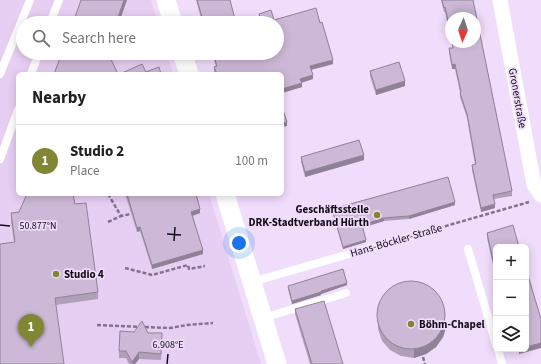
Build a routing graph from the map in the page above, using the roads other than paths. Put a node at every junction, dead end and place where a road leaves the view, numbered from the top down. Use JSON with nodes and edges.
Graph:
{"nodes":[{"id":1,"x":30,"y":0,"type":"edge"},
{"id":2,"x":59,"y":0,"type":"edge"},
{"id":3,"x":166,"y":0,"type":"edge"},
{"id":4,"x":500,"y":0,"type":"edge"},
{"id":5,"x":24,"y":16,"type":"edge"},
{"id":6,"x":53,"y":16,"type":"edge"},
{"id":7,"x":171,"y":16,"type":"edge"},
{"id":8,"x":16,"y":35,"type":"edge"},
{"id":9,"x":36,"y":60,"type":"edge"},
{"id":10,"x":184,"y":60,"type":"edge"},
{"id":11,"x":32,"y":72,"type":"edge"},
{"id":12,"x":187,"y":72,"type":"edge"},
{"id":13,"x":0,"y":74,"type":"edge"},
{"id":14,"x":16,"y":115,"type":"edge"},
{"id":15,"x":0,"y":159,"type":"edge"},
{"id":16,"x":226,"y":196,"type":"edge"},
{"id":17,"x":537,"y":198,"type":"edge"},
{"id":18,"x":429,"y":231,"type":"road end"},
{"id":19,"x":468,"y":249,"type":"dead end"},
{"id":20,"x":252,"y":282,"type":"junction"},
{"id":21,"x":346,"y":293,"type":"dead end"},
{"id":22,"x":262,"y":318,"type":"junction"},
{"id":23,"x":493,"y":334,"type":"edge"},
{"id":24,"x":499,"y":352,"type":"edge"},
{"id":25,"x":276,"y":364,"type":"edge"},
{"id":26,"x":502,"y":364,"type":"edge"}],
"edges":[{"from":1,"to":5,"type":"lane"},
{"from":2,"to":6,"type":"lane"},
{"from":3,"to":7,"type":"street"},
{"from":4,"to":17,"type":"street","name":"Gronerstraße"},
{"from":8,"to":13,"type":"lane"},
{"from":9,"to":11,"type":"lane"},
{"from":10,"to":12,"type":"street"},
{"from":14,"to":15,"type":"lane"},
{"from":16,"to":20,"type":"street"},
{"from":18,"to":20,"type":"lane","name":"Hans-Böckler-Straße"},
{"from":19,"to":23,"type":"lane"},
{"from":20,"to":22,"type":"street"},
{"from":21,"to":22,"type":"lane"},
{"from":22,"to":25,"type":"street"},
{"from":24,"to":26,"type":"lane"}]}
